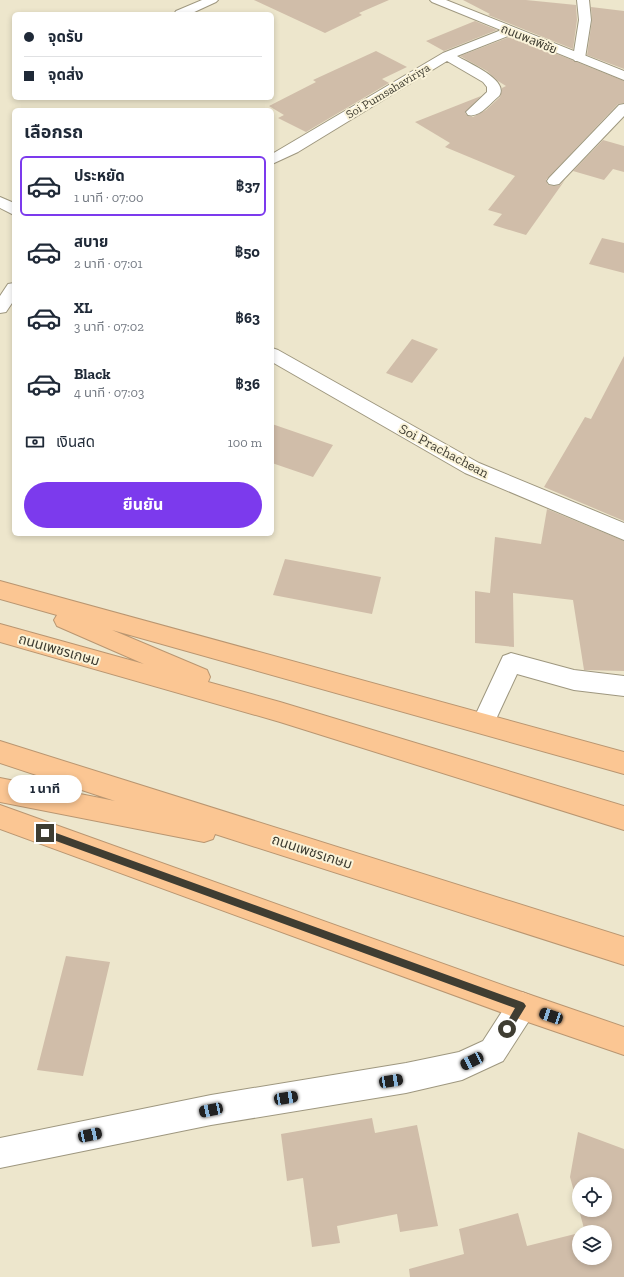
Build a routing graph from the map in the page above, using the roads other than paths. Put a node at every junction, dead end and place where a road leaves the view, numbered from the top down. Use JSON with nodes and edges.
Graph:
{"nodes":[{"id":1,"x":212,"y":0,"type":"edge"},
{"id":2,"x":436,"y":0,"type":"edge"},
{"id":3,"x":584,"y":0,"type":"edge"},
{"id":4,"x":185,"y":12,"type":"edge"},
{"id":5,"x":509,"y":31,"type":"junction"},
{"id":6,"x":446,"y":56,"type":"junction"},
{"id":7,"x":579,"y":58,"type":"junction"},
{"id":8,"x":624,"y":76,"type":"edge"},
{"id":9,"x":624,"y":108,"type":"edge"},
{"id":10,"x":473,"y":112,"type":"dead end"},
{"id":11,"x":274,"y":159,"type":"edge"},
{"id":12,"x":554,"y":181,"type":"dead end"},
{"id":13,"x":0,"y":202,"type":"edge"},
{"id":14,"x":12,"y":209,"type":"edge"},
{"id":15,"x":12,"y":291,"type":"edge"},
{"id":16,"x":0,"y":308,"type":"edge"},
{"id":17,"x":274,"y":355,"type":"edge"},
{"id":18,"x":624,"y":532,"type":"edge"},
{"id":19,"x":0,"y":591,"type":"edge"},
{"id":20,"x":0,"y":633,"type":"edge"},
{"id":21,"x":624,"y":686,"type":"edge"},
{"id":22,"x":280,"y":712,"type":"junction"},
{"id":23,"x":483,"y":723,"type":"junction"},
{"id":24,"x":0,"y":752,"type":"edge"},
{"id":25,"x":624,"y":763,"type":"edge"},
{"id":26,"x":0,"y":790,"type":"edge"},
{"id":27,"x":0,"y":817,"type":"edge"},
{"id":28,"x":624,"y":818,"type":"edge"},
{"id":29,"x":303,"y":850,"type":"junction"},
{"id":30,"x":624,"y":951,"type":"edge"},
{"id":31,"x":522,"y":1006,"type":"junction"},
{"id":32,"x":624,"y":1041,"type":"edge"},
{"id":33,"x":0,"y":1153,"type":"edge"}],
"edges":[{"from":1,"to":4,"type":"street"},
{"from":2,"to":5,"type":"street","name":"ถนนพลพิชัย"},
{"from":3,"to":7,"type":"street"},
{"from":5,"to":6,"type":"street","name":"Soi Pumsahaviriya"},
{"from":5,"to":7,"type":"street","name":"ถนนพลพิชัย"},
{"from":6,"to":10,"type":"street"},
{"from":6,"to":11,"type":"street","name":"Soi Pumsahaviriya"},
{"from":7,"to":8,"type":"street","name":"ถนนพลพิชัย"},
{"from":9,"to":12,"type":"street"},
{"from":13,"to":14,"type":"street"},
{"from":15,"to":16,"type":"street"},
{"from":17,"to":18,"type":"street","name":"Soi Prachachean"},
{"from":19,"to":22,"type":"highway"},
{"from":19,"to":23,"type":"highway"},
{"from":20,"to":22,"type":"highway","name":"ถนนเพชรเกษม"},
{"from":21,"to":23,"type":"street"},
{"from":22,"to":28,"type":"highway","name":"ถนนเพชรเกษม"},
{"from":23,"to":25,"type":"highway"},
{"from":24,"to":29,"type":"highway","name":"ถนนเพชรเกษม"},
{"from":26,"to":29,"type":"highway"},
{"from":27,"to":31,"type":"highway"},
{"from":29,"to":30,"type":"highway","name":"ถนนเพชรเกษม"},
{"from":31,"to":32,"type":"highway"},
{"from":31,"to":33,"type":"street"}]}
